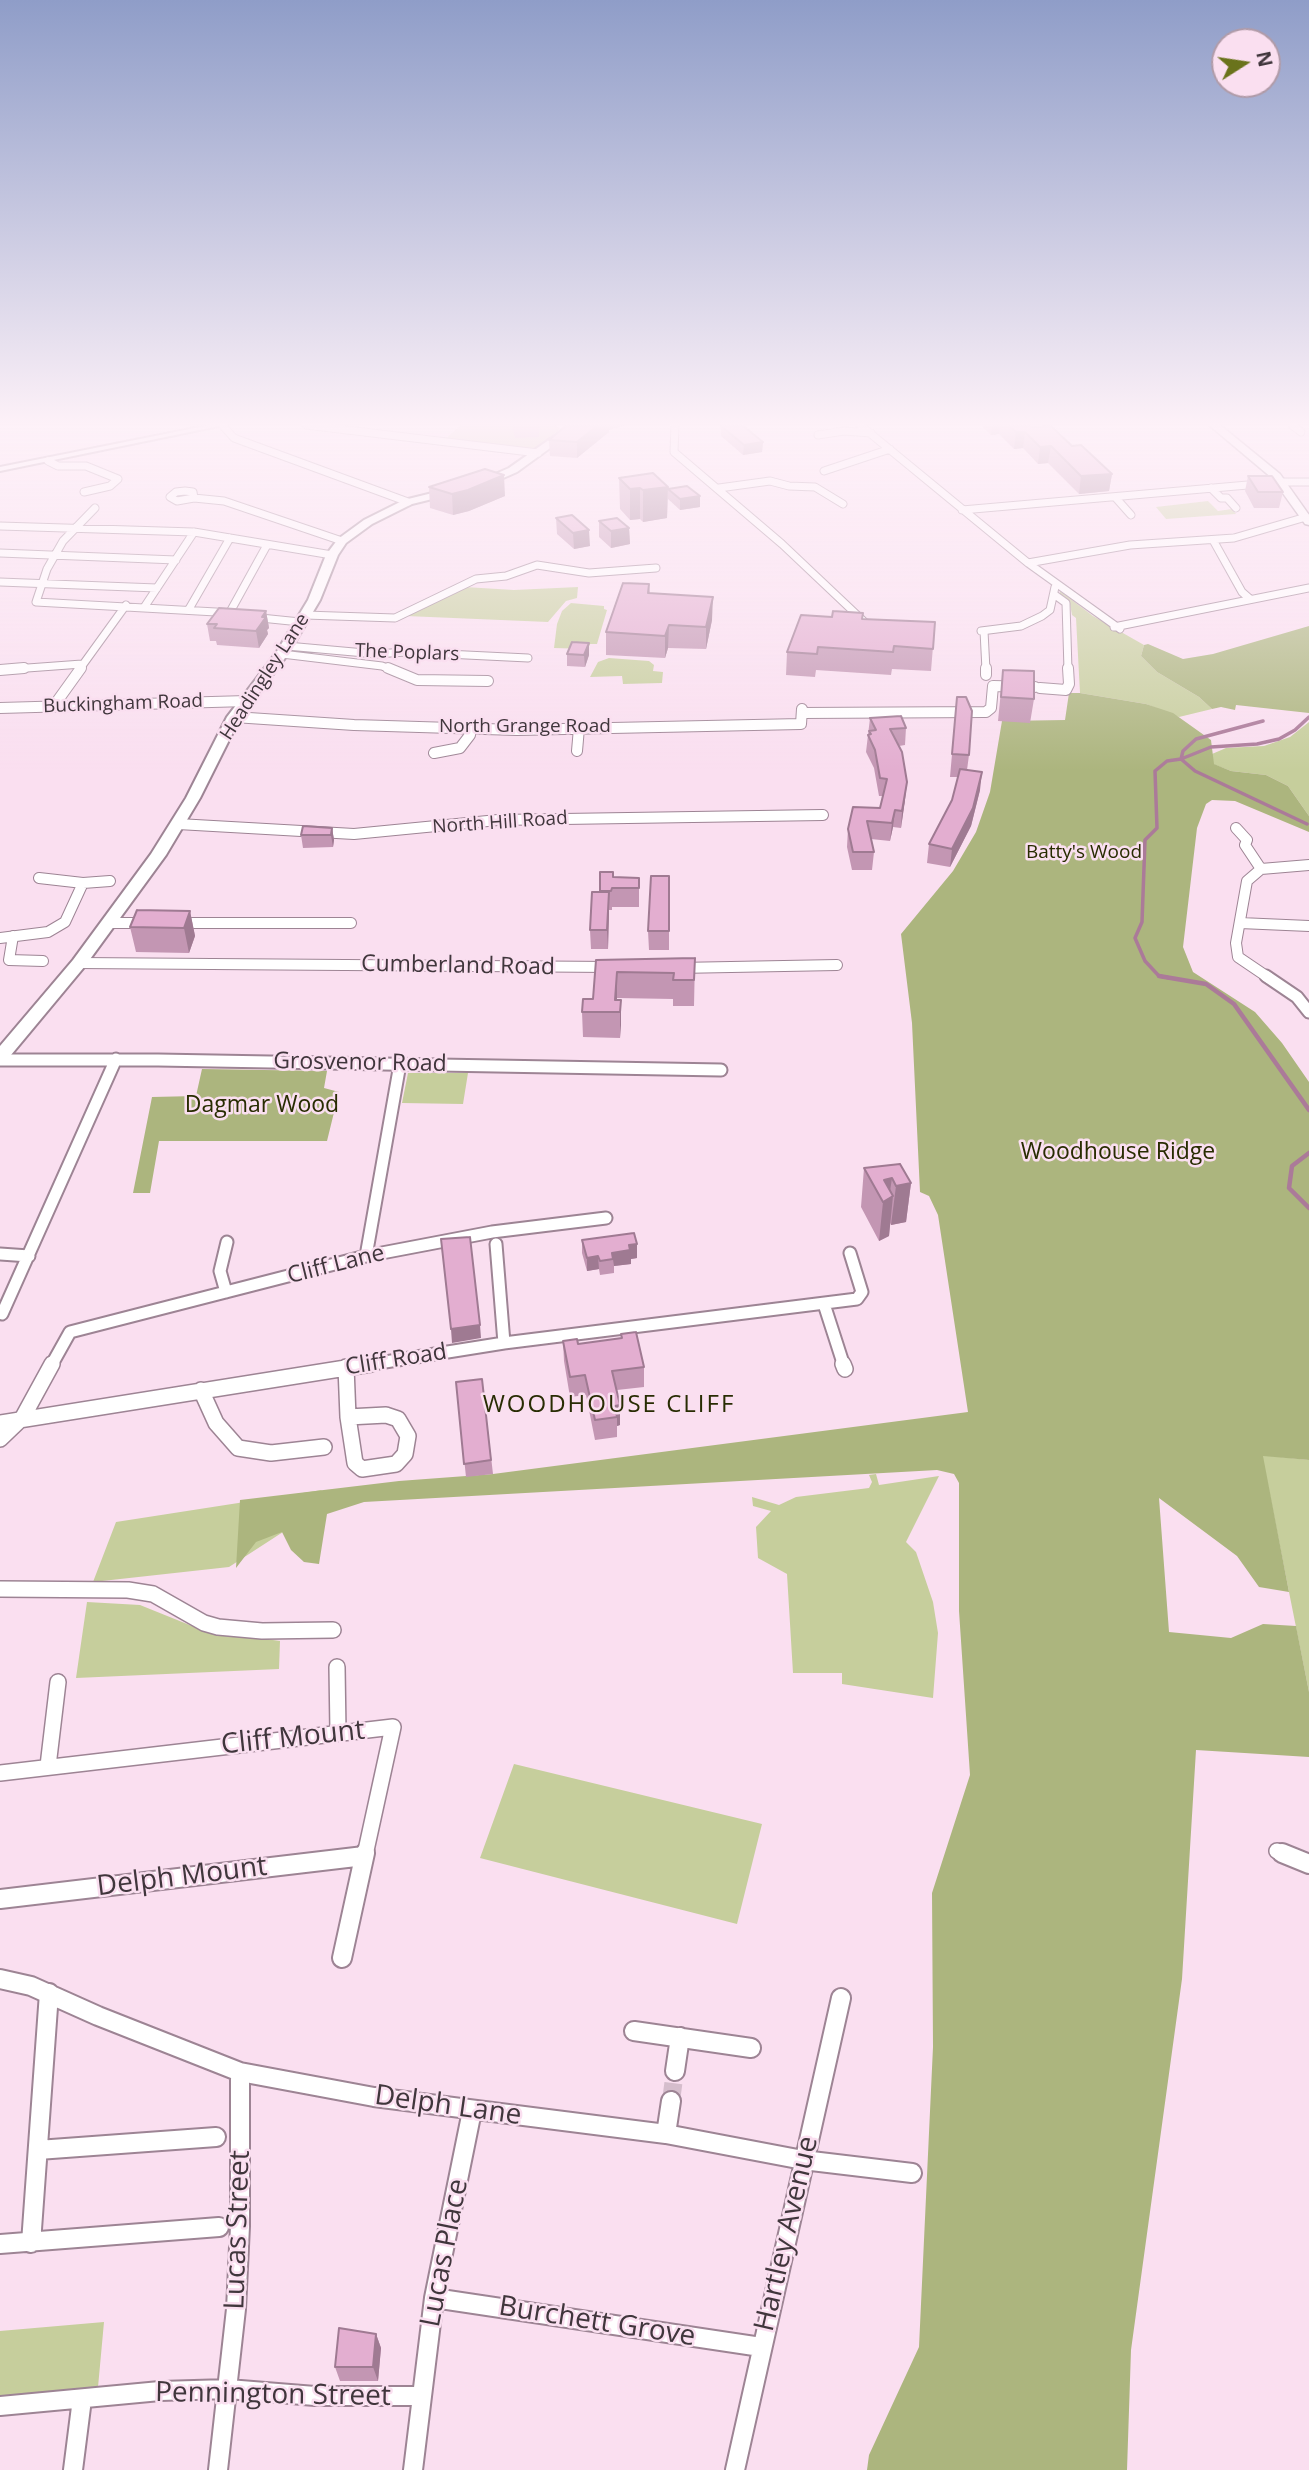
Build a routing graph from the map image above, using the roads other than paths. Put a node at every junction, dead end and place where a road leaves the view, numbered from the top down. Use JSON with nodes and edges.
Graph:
{"nodes":[{"id":1,"x":65,"y":540,"type":"edge"},
{"id":2,"x":189,"y":540,"type":"edge"},
{"id":3,"x":229,"y":540,"type":"edge"},
{"id":4,"x":242,"y":540,"type":"edge"},
{"id":5,"x":777,"y":540,"type":"edge"},
{"id":6,"x":1000,"y":540,"type":"edge"},
{"id":7,"x":1209,"y":540,"type":"edge"},
{"id":8,"x":1213,"y":540,"type":"edge"},
{"id":9,"x":342,"y":541,"type":"edge"},
{"id":10,"x":267,"y":545,"type":"junction"},
{"id":11,"x":0,"y":553,"type":"edge"},
{"id":12,"x":54,"y":555,"type":"junction"},
{"id":13,"x":332,"y":555,"type":"junction"},
{"id":14,"x":176,"y":560,"type":"junction"},
{"id":15,"x":1028,"y":563,"type":"junction"},
{"id":16,"x":656,"y":568,"type":"dead end"},
{"id":17,"x":0,"y":582,"type":"edge"},
{"id":18,"x":42,"y":583,"type":"junction"},
{"id":19,"x":1055,"y":584,"type":"junction"},
{"id":20,"x":157,"y":588,"type":"junction"},
{"id":21,"x":1309,"y":588,"type":"edge"},
{"id":22,"x":1055,"y":595,"type":"junction"},
{"id":23,"x":1250,"y":599,"type":"junction"},
{"id":24,"x":126,"y":606,"type":"junction"},
{"id":25,"x":145,"y":606,"type":"junction"},
{"id":26,"x":189,"y":609,"type":"junction"},
{"id":27,"x":230,"y":612,"type":"junction"},
{"id":28,"x":303,"y":619,"type":"junction"},
{"id":29,"x":885,"y":636,"type":"edge"},
{"id":30,"x":284,"y":650,"type":"junction"},
{"id":31,"x":527,"y":658,"type":"dead end"},
{"id":32,"x":82,"y":664,"type":"junction"},
{"id":33,"x":0,"y":670,"type":"edge"},
{"id":34,"x":986,"y":675,"type":"dead end"},
{"id":35,"x":488,"y":681,"type":"dead end"},
{"id":36,"x":1066,"y":690,"type":"joint"},
{"id":37,"x":247,"y":701,"type":"junction"},
{"id":38,"x":53,"y":707,"type":"junction"},
{"id":39,"x":0,"y":708,"type":"edge"},
{"id":40,"x":234,"y":718,"type":"junction"},
{"id":41,"x":470,"y":728,"type":"junction"},
{"id":42,"x":579,"y":728,"type":"junction"},
{"id":43,"x":577,"y":751,"type":"dead end"},
{"id":44,"x":434,"y":753,"type":"dead end"},
{"id":45,"x":822,"y":815,"type":"dead end"},
{"id":46,"x":178,"y":824,"type":"junction"},
{"id":47,"x":1236,"y":828,"type":"dead end"},
{"id":48,"x":1309,"y":865,"type":"edge"},
{"id":49,"x":1261,"y":869,"type":"junction"},
{"id":50,"x":39,"y":878,"type":"dead end"},
{"id":51,"x":110,"y":881,"type":"dead end"},
{"id":52,"x":83,"y":883,"type":"junction"},
{"id":53,"x":110,"y":923,"type":"junction"},
{"id":54,"x":351,"y":923,"type":"dead end"},
{"id":55,"x":1240,"y":923,"type":"junction"},
{"id":56,"x":1309,"y":926,"type":"edge"},
{"id":57,"x":13,"y":936,"type":"junction"},
{"id":58,"x":0,"y":938,"type":"edge"},
{"id":59,"x":43,"y":961,"type":"dead end"},
{"id":60,"x":79,"y":963,"type":"junction"},
{"id":61,"x":837,"y":965,"type":"dead end"},
{"id":62,"x":621,"y":968,"type":"edge"},
{"id":63,"x":670,"y":968,"type":"edge"},
{"id":64,"x":1303,"y":996,"type":"edge"},
{"id":65,"x":1309,"y":1012,"type":"edge"},
{"id":66,"x":0,"y":1058,"type":"edge"},
{"id":67,"x":116,"y":1059,"type":"junction"},
{"id":68,"x":400,"y":1064,"type":"junction"},
{"id":69,"x":721,"y":1070,"type":"dead end"},
{"id":70,"x":606,"y":1218,"type":"dead end"},
{"id":71,"x":227,"y":1242,"type":"dead end"},
{"id":72,"x":496,"y":1244,"type":"dead end"},
{"id":73,"x":850,"y":1253,"type":"dead end"},
{"id":74,"x":0,"y":1254,"type":"edge"},
{"id":75,"x":29,"y":1256,"type":"junction"},
{"id":76,"x":366,"y":1256,"type":"junction"},
{"id":77,"x":226,"y":1292,"type":"junction"},
{"id":78,"x":824,"y":1304,"type":"junction"},
{"id":79,"x":2,"y":1314,"type":"dead end"},
{"id":80,"x":504,"y":1343,"type":"junction"},
{"id":81,"x":346,"y":1367,"type":"junction"},
{"id":82,"x":845,"y":1369,"type":"dead end"},
{"id":83,"x":201,"y":1390,"type":"junction"},
{"id":84,"x":23,"y":1417,"type":"junction"},
{"id":85,"x":348,"y":1417,"type":"junction"},
{"id":86,"x":0,"y":1423,"type":"edge"},
{"id":87,"x":0,"y":1439,"type":"edge"},
{"id":88,"x":324,"y":1447,"type":"dead end"},
{"id":89,"x":0,"y":1589,"type":"edge"},
{"id":90,"x":333,"y":1630,"type":"dead end"},
{"id":91,"x":337,"y":1667,"type":"dead end"},
{"id":92,"x":58,"y":1682,"type":"dead end"},
{"id":93,"x":338,"y":1732,"type":"junction"},
{"id":94,"x":48,"y":1766,"type":"junction"},
{"id":95,"x":0,"y":1773,"type":"edge"},
{"id":96,"x":1277,"y":1852,"type":"dead end"},
{"id":97,"x":365,"y":1856,"type":"junction"},
{"id":98,"x":1309,"y":1864,"type":"edge"},
{"id":99,"x":0,"y":1899,"type":"edge"},
{"id":100,"x":342,"y":1958,"type":"dead end"},
{"id":101,"x":0,"y":1979,"type":"edge"},
{"id":102,"x":49,"y":1993,"type":"junction"},
{"id":103,"x":841,"y":1998,"type":"dead end"},
{"id":104,"x":634,"y":2031,"type":"dead end"},
{"id":105,"x":680,"y":2038,"type":"junction"},
{"id":106,"x":751,"y":2048,"type":"dead end"},
{"id":107,"x":675,"y":2071,"type":"tunnel mouth"},
{"id":108,"x":240,"y":2072,"type":"junction"},
{"id":109,"x":671,"y":2101,"type":"tunnel mouth"},
{"id":110,"x":472,"y":2111,"type":"junction"},
{"id":111,"x":666,"y":2134,"type":"junction"},
{"id":112,"x":216,"y":2137,"type":"dead end"},
{"id":113,"x":38,"y":2150,"type":"junction"},
{"id":114,"x":803,"y":2160,"type":"junction"},
{"id":115,"x":912,"y":2173,"type":"dead end"},
{"id":116,"x":219,"y":2227,"type":"dead end"},
{"id":117,"x":31,"y":2243,"type":"junction"},
{"id":118,"x":0,"y":2244,"type":"edge"},
{"id":119,"x":434,"y":2298,"type":"junction"},
{"id":120,"x":761,"y":2347,"type":"junction"},
{"id":121,"x":228,"y":2389,"type":"junction"},
{"id":122,"x":421,"y":2396,"type":"junction"},
{"id":123,"x":82,"y":2399,"type":"junction"},
{"id":124,"x":0,"y":2406,"type":"edge"},
{"id":125,"x":74,"y":2470,"type":"edge"},
{"id":126,"x":218,"y":2470,"type":"edge"},
{"id":127,"x":413,"y":2470,"type":"edge"},
{"id":128,"x":734,"y":2470,"type":"edge"}],
"edges":[{"from":1,"to":12,"type":"street"},
{"from":2,"to":14,"type":"street"},
{"from":3,"to":26,"type":"street"},
{"from":4,"to":10,"type":"street"},
{"from":5,"to":29,"type":"street"},
{"from":6,"to":15,"type":"street"},
{"from":7,"to":15,"type":"street"},
{"from":8,"to":23,"type":"street"},
{"from":9,"to":13,"type":"highway","name":"Headingley Lane"},
{"from":10,"to":13,"type":"street"},
{"from":10,"to":27,"type":"street"},
{"from":11,"to":12,"type":"street"},
{"from":12,"to":14,"type":"street"},
{"from":12,"to":18,"type":"street"},
{"from":13,"to":28,"type":"highway","name":"Headingley Lane"},
{"from":14,"to":20,"type":"street"},
{"from":15,"to":19,"type":"street"},
{"from":16,"to":28,"type":"street"},
{"from":17,"to":18,"type":"street"},
{"from":18,"to":20,"type":"street"},
{"from":18,"to":24,"type":"street"},
{"from":19,"to":22,"type":"street"},
{"from":19,"to":23,"type":"street"},
{"from":20,"to":25,"type":"street"},
{"from":21,"to":23,"type":"street"},
{"from":22,"to":34,"type":"street"},
{"from":22,"to":36,"type":"street"},
{"from":24,"to":25,"type":"street"},
{"from":24,"to":32,"type":"street"},
{"from":25,"to":26,"type":"street"},
{"from":26,"to":27,"type":"street"},
{"from":27,"to":28,"type":"street"},
{"from":28,"to":30,"type":"highway","name":"Headingley Lane"},
{"from":30,"to":31,"type":"street","name":"The Poplars"},
{"from":30,"to":35,"type":"street"},
{"from":30,"to":37,"type":"highway","name":"Headingley Lane"},
{"from":32,"to":33,"type":"street"},
{"from":32,"to":38,"type":"street"},
{"from":36,"to":42,"type":"street","name":"North Grange Road"},
{"from":37,"to":38,"type":"street","name":"Buckingham Road"},
{"from":37,"to":40,"type":"highway","name":"Headingley Lane"},
{"from":38,"to":39,"type":"street","name":"Buckingham Road"},
{"from":40,"to":41,"type":"street","name":"North Grange Road"},
{"from":40,"to":46,"type":"highway","name":"Headingley Lane"},
{"from":41,"to":42,"type":"street","name":"North Grange Road"},
{"from":41,"to":44,"type":"street"},
{"from":42,"to":43,"type":"street"},
{"from":45,"to":46,"type":"street","name":"North Hill Road"},
{"from":46,"to":53,"type":"highway","name":"Headingley Lane"},
{"from":47,"to":49,"type":"street"},
{"from":48,"to":49,"type":"street"},
{"from":49,"to":55,"type":"street"},
{"from":50,"to":52,"type":"street"},
{"from":51,"to":52,"type":"street"},
{"from":52,"to":57,"type":"street"},
{"from":53,"to":54,"type":"street"},
{"from":53,"to":60,"type":"highway","name":"Headingley Lane"},
{"from":55,"to":56,"type":"street"},
{"from":55,"to":64,"type":"street"},
{"from":57,"to":58,"type":"street"},
{"from":57,"to":59,"type":"street"},
{"from":60,"to":62,"type":"street","name":"Cumberland Road"},
{"from":60,"to":66,"type":"highway","name":"Headingley Lane"},
{"from":61,"to":63,"type":"street"},
{"from":64,"to":65,"type":"street"},
{"from":66,"to":67,"type":"street","name":"Grosvenor Road"},
{"from":67,"to":68,"type":"street","name":"Grosvenor Road"},
{"from":67,"to":75,"type":"street"},
{"from":68,"to":69,"type":"street","name":"Grosvenor Road"},
{"from":68,"to":76,"type":"street"},
{"from":70,"to":76,"type":"street","name":"Cliff Lane"},
{"from":71,"to":77,"type":"street"},
{"from":72,"to":80,"type":"street"},
{"from":73,"to":78,"type":"street","name":"Cliff Road"},
{"from":74,"to":75,"type":"street"},
{"from":75,"to":79,"type":"street"},
{"from":76,"to":77,"type":"street","name":"Cliff Lane"},
{"from":77,"to":84,"type":"street","name":"Cliff Lane"},
{"from":78,"to":80,"type":"street","name":"Cliff Road"},
{"from":78,"to":82,"type":"street"},
{"from":80,"to":81,"type":"street","name":"Cliff Road"},
{"from":81,"to":83,"type":"street","name":"Cliff Road"},
{"from":81,"to":85,"type":"street"},
{"from":83,"to":84,"type":"street","name":"Cliff Road"},
{"from":83,"to":88,"type":"street"},
{"from":84,"to":86,"type":"street","name":"Cliff Road"},
{"from":84,"to":87,"type":"street"},
{"from":85,"to":85,"type":"street"},
{"from":89,"to":90,"type":"street"},
{"from":91,"to":93,"type":"street"},
{"from":92,"to":94,"type":"street"},
{"from":93,"to":94,"type":"street","name":"Cliff Mount"},
{"from":93,"to":97,"type":"street","name":"Cliff Mount"},
{"from":94,"to":95,"type":"street","name":"Cliff Mount"},
{"from":96,"to":98,"type":"street"},
{"from":97,"to":99,"type":"street","name":"Delph Mount"},
{"from":97,"to":100,"type":"street","name":"Cliff Mount"},
{"from":101,"to":102,"type":"street","name":"Delph Lane"},
{"from":102,"to":108,"type":"street","name":"Delph Lane"},
{"from":102,"to":113,"type":"street"},
{"from":103,"to":114,"type":"street","name":"Hartley Avenue"},
{"from":104,"to":105,"type":"street"},
{"from":105,"to":106,"type":"street"},
{"from":105,"to":107,"type":"street"},
{"from":108,"to":110,"type":"street","name":"Delph Lane"},
{"from":108,"to":121,"type":"street","name":"Lucas Street"},
{"from":109,"to":111,"type":"street"},
{"from":110,"to":111,"type":"street","name":"Delph Lane"},
{"from":110,"to":119,"type":"street","name":"Lucas Place"},
{"from":111,"to":114,"type":"street","name":"Delph Lane"},
{"from":112,"to":113,"type":"street"},
{"from":113,"to":117,"type":"street"},
{"from":114,"to":115,"type":"street","name":"Delph Lane"},
{"from":114,"to":120,"type":"street","name":"Hartley Avenue"},
{"from":116,"to":117,"type":"street"},
{"from":117,"to":118,"type":"street"},
{"from":119,"to":120,"type":"street","name":"Burchett Grove"},
{"from":119,"to":122,"type":"street","name":"Lucas Place"},
{"from":120,"to":128,"type":"street","name":"Hartley Avenue"},
{"from":121,"to":122,"type":"street","name":"Pennington Street"},
{"from":121,"to":123,"type":"street","name":"Pennington Street"},
{"from":121,"to":126,"type":"street","name":"Lucas Street"},
{"from":122,"to":127,"type":"street","name":"Lucas Place"},
{"from":123,"to":124,"type":"street","name":"Pennington Street"},
{"from":123,"to":125,"type":"street"}]}
